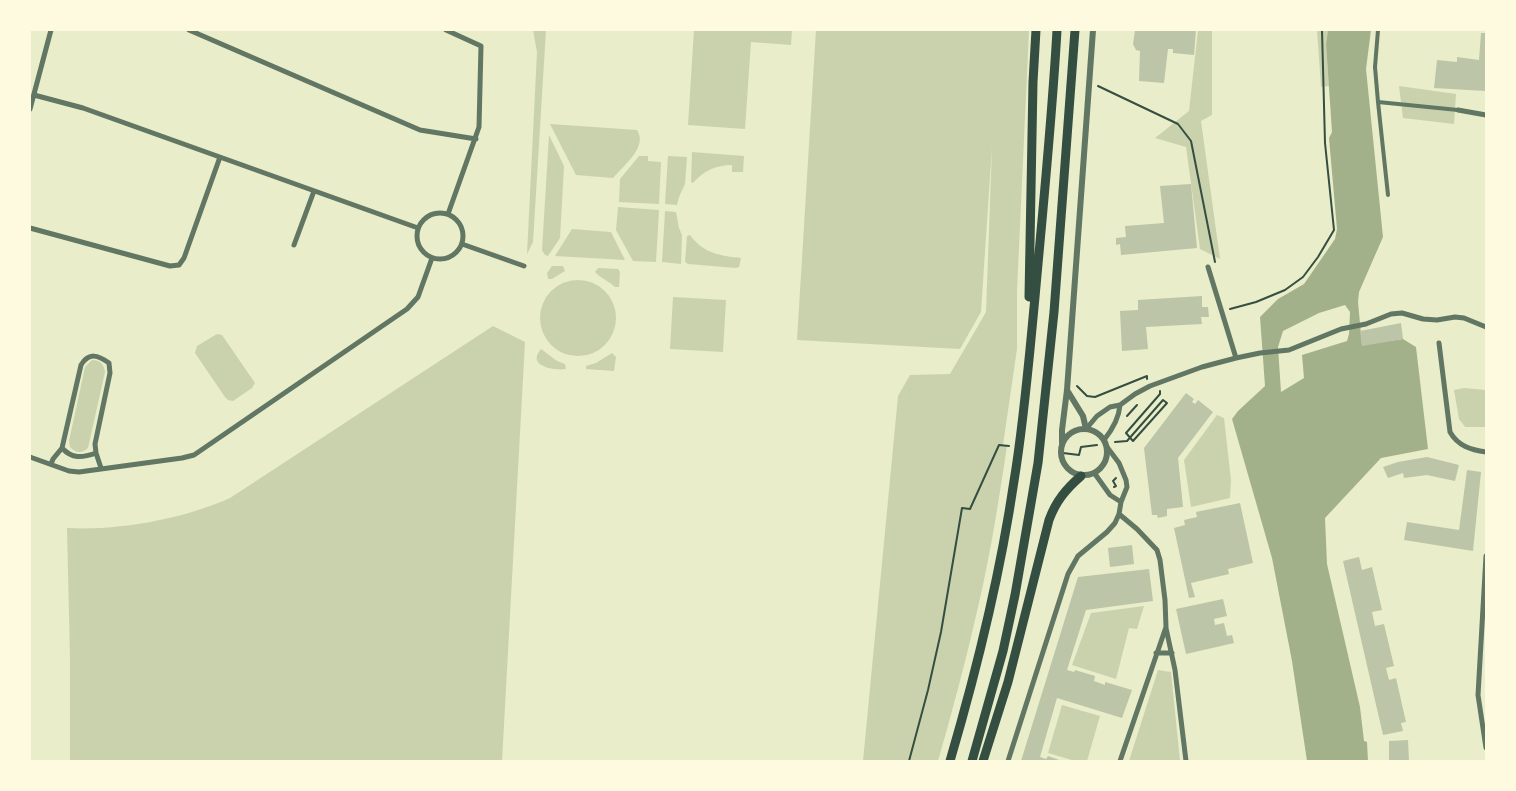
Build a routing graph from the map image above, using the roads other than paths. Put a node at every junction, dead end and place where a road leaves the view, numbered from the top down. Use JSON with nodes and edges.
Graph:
{"nodes":[{"id":1,"x":51,"y":30,"type":"edge"},
{"id":2,"x":189,"y":30,"type":"edge"},
{"id":3,"x":446,"y":30,"type":"edge"},
{"id":4,"x":1036,"y":30,"type":"edge"},
{"id":5,"x":1057,"y":30,"type":"edge"},
{"id":6,"x":1075,"y":30,"type":"edge"},
{"id":7,"x":1093,"y":30,"type":"edge"},
{"id":8,"x":1378,"y":30,"type":"edge"},
{"id":9,"x":34,"y":95,"type":"junction"},
{"id":10,"x":1378,"y":102,"type":"junction"},
{"id":11,"x":30,"y":109,"type":"edge"},
{"id":12,"x":1458,"y":110,"type":"joint"},
{"id":13,"x":1486,"y":115,"type":"edge"},
{"id":14,"x":476,"y":139,"type":"junction"},
{"id":15,"x":220,"y":157,"type":"junction"},
{"id":16,"x":314,"y":191,"type":"junction"},
{"id":17,"x":1388,"y":195,"type":"dead end"},
{"id":18,"x":448,"y":214,"type":"junction"},
{"id":19,"x":30,"y":228,"type":"edge"},
{"id":20,"x":418,"y":228,"type":"junction"},
{"id":21,"x":462,"y":244,"type":"junction"},
{"id":22,"x":294,"y":245,"type":"dead end"},
{"id":23,"x":432,"y":258,"type":"junction"},
{"id":24,"x":524,"y":266,"type":"dead end"},
{"id":25,"x":1208,"y":267,"type":"dead end"},
{"id":26,"x":1486,"y":327,"type":"edge"},
{"id":27,"x":1439,"y":343,"type":"dead end"},
{"id":28,"x":1236,"y":358,"type":"junction"},
{"id":29,"x":1028,"y":364,"type":"junction"},
{"id":30,"x":1067,"y":390,"type":"junction"},
{"id":31,"x":1120,"y":405,"type":"junction"},
{"id":32,"x":1086,"y":429,"type":"junction"},
{"id":33,"x":1062,"y":443,"type":"junction"},
{"id":34,"x":1106,"y":443,"type":"junction"},
{"id":35,"x":62,"y":448,"type":"junction"},
{"id":36,"x":1486,"y":452,"type":"edge"},
{"id":37,"x":96,"y":453,"type":"junction"},
{"id":38,"x":30,"y":456,"type":"edge"},
{"id":39,"x":51,"y":464,"type":"junction"},
{"id":40,"x":101,"y":468,"type":"junction"},
{"id":41,"x":1095,"y":474,"type":"junction"},
{"id":42,"x":1081,"y":476,"type":"junction"},
{"id":43,"x":1120,"y":502,"type":"junction"},
{"id":44,"x":1120,"y":514,"type":"junction"},
{"id":45,"x":1486,"y":556,"type":"edge"},
{"id":46,"x":1166,"y":627,"type":"junction"},
{"id":47,"x":1172,"y":653,"type":"junction"},
{"id":48,"x":1156,"y":654,"type":"junction"},
{"id":49,"x":1484,"y":712,"type":"edge"},
{"id":50,"x":1486,"y":748,"type":"edge"},
{"id":51,"x":950,"y":761,"type":"edge"},
{"id":52,"x":972,"y":761,"type":"edge"},
{"id":53,"x":984,"y":761,"type":"edge"},
{"id":54,"x":1008,"y":761,"type":"edge"},
{"id":55,"x":1120,"y":761,"type":"edge"},
{"id":56,"x":1186,"y":761,"type":"edge"}],
"edges":[{"from":1,"to":9,"type":"street"},
{"from":2,"to":14,"type":"street"},
{"from":3,"to":14,"type":"street"},
{"from":4,"to":29,"type":"highway"},
{"from":5,"to":29,"type":"highway"},
{"from":6,"to":52,"type":"highway"},
{"from":7,"to":30,"type":"street"},
{"from":8,"to":10,"type":"street"},
{"from":9,"to":11,"type":"street"},
{"from":9,"to":15,"type":"street"},
{"from":10,"to":12,"type":"street"},
{"from":10,"to":17,"type":"street"},
{"from":12,"to":13,"type":"street"},
{"from":14,"to":18,"type":"street"},
{"from":15,"to":16,"type":"street"},
{"from":15,"to":19,"type":"street"},
{"from":16,"to":20,"type":"street"},
{"from":16,"to":22,"type":"street"},
{"from":18,"to":20,"type":"street"},
{"from":18,"to":21,"type":"street"},
{"from":20,"to":23,"type":"street"},
{"from":21,"to":23,"type":"street"},
{"from":21,"to":24,"type":"street"},
{"from":23,"to":40,"type":"street"},
{"from":25,"to":28,"type":"street"},
{"from":26,"to":28,"type":"street"},
{"from":27,"to":36,"type":"street"},
{"from":28,"to":31,"type":"street"},
{"from":29,"to":51,"type":"highway"},
{"from":30,"to":32,"type":"street"},
{"from":30,"to":33,"type":"street"},
{"from":31,"to":32,"type":"street"},
{"from":31,"to":34,"type":"street"},
{"from":32,"to":33,"type":"street"},
{"from":32,"to":34,"type":"street"},
{"from":33,"to":42,"type":"street"},
{"from":34,"to":41,"type":"street"},
{"from":34,"to":43,"type":"street"},
{"from":35,"to":37,"type":"street"},
{"from":35,"to":37,"type":"street"},
{"from":35,"to":39,"type":"street"},
{"from":37,"to":40,"type":"street"},
{"from":38,"to":39,"type":"street"},
{"from":39,"to":40,"type":"street"},
{"from":41,"to":42,"type":"street"},
{"from":41,"to":43,"type":"street"},
{"from":42,"to":53,"type":"highway"},
{"from":43,"to":44,"type":"street"},
{"from":44,"to":46,"type":"street"},
{"from":44,"to":54,"type":"street"},
{"from":45,"to":49,"type":"street"},
{"from":46,"to":47,"type":"street"},
{"from":46,"to":48,"type":"street"},
{"from":47,"to":48,"type":"street"},
{"from":47,"to":56,"type":"street"},
{"from":48,"to":55,"type":"street"},
{"from":49,"to":50,"type":"street"}]}
